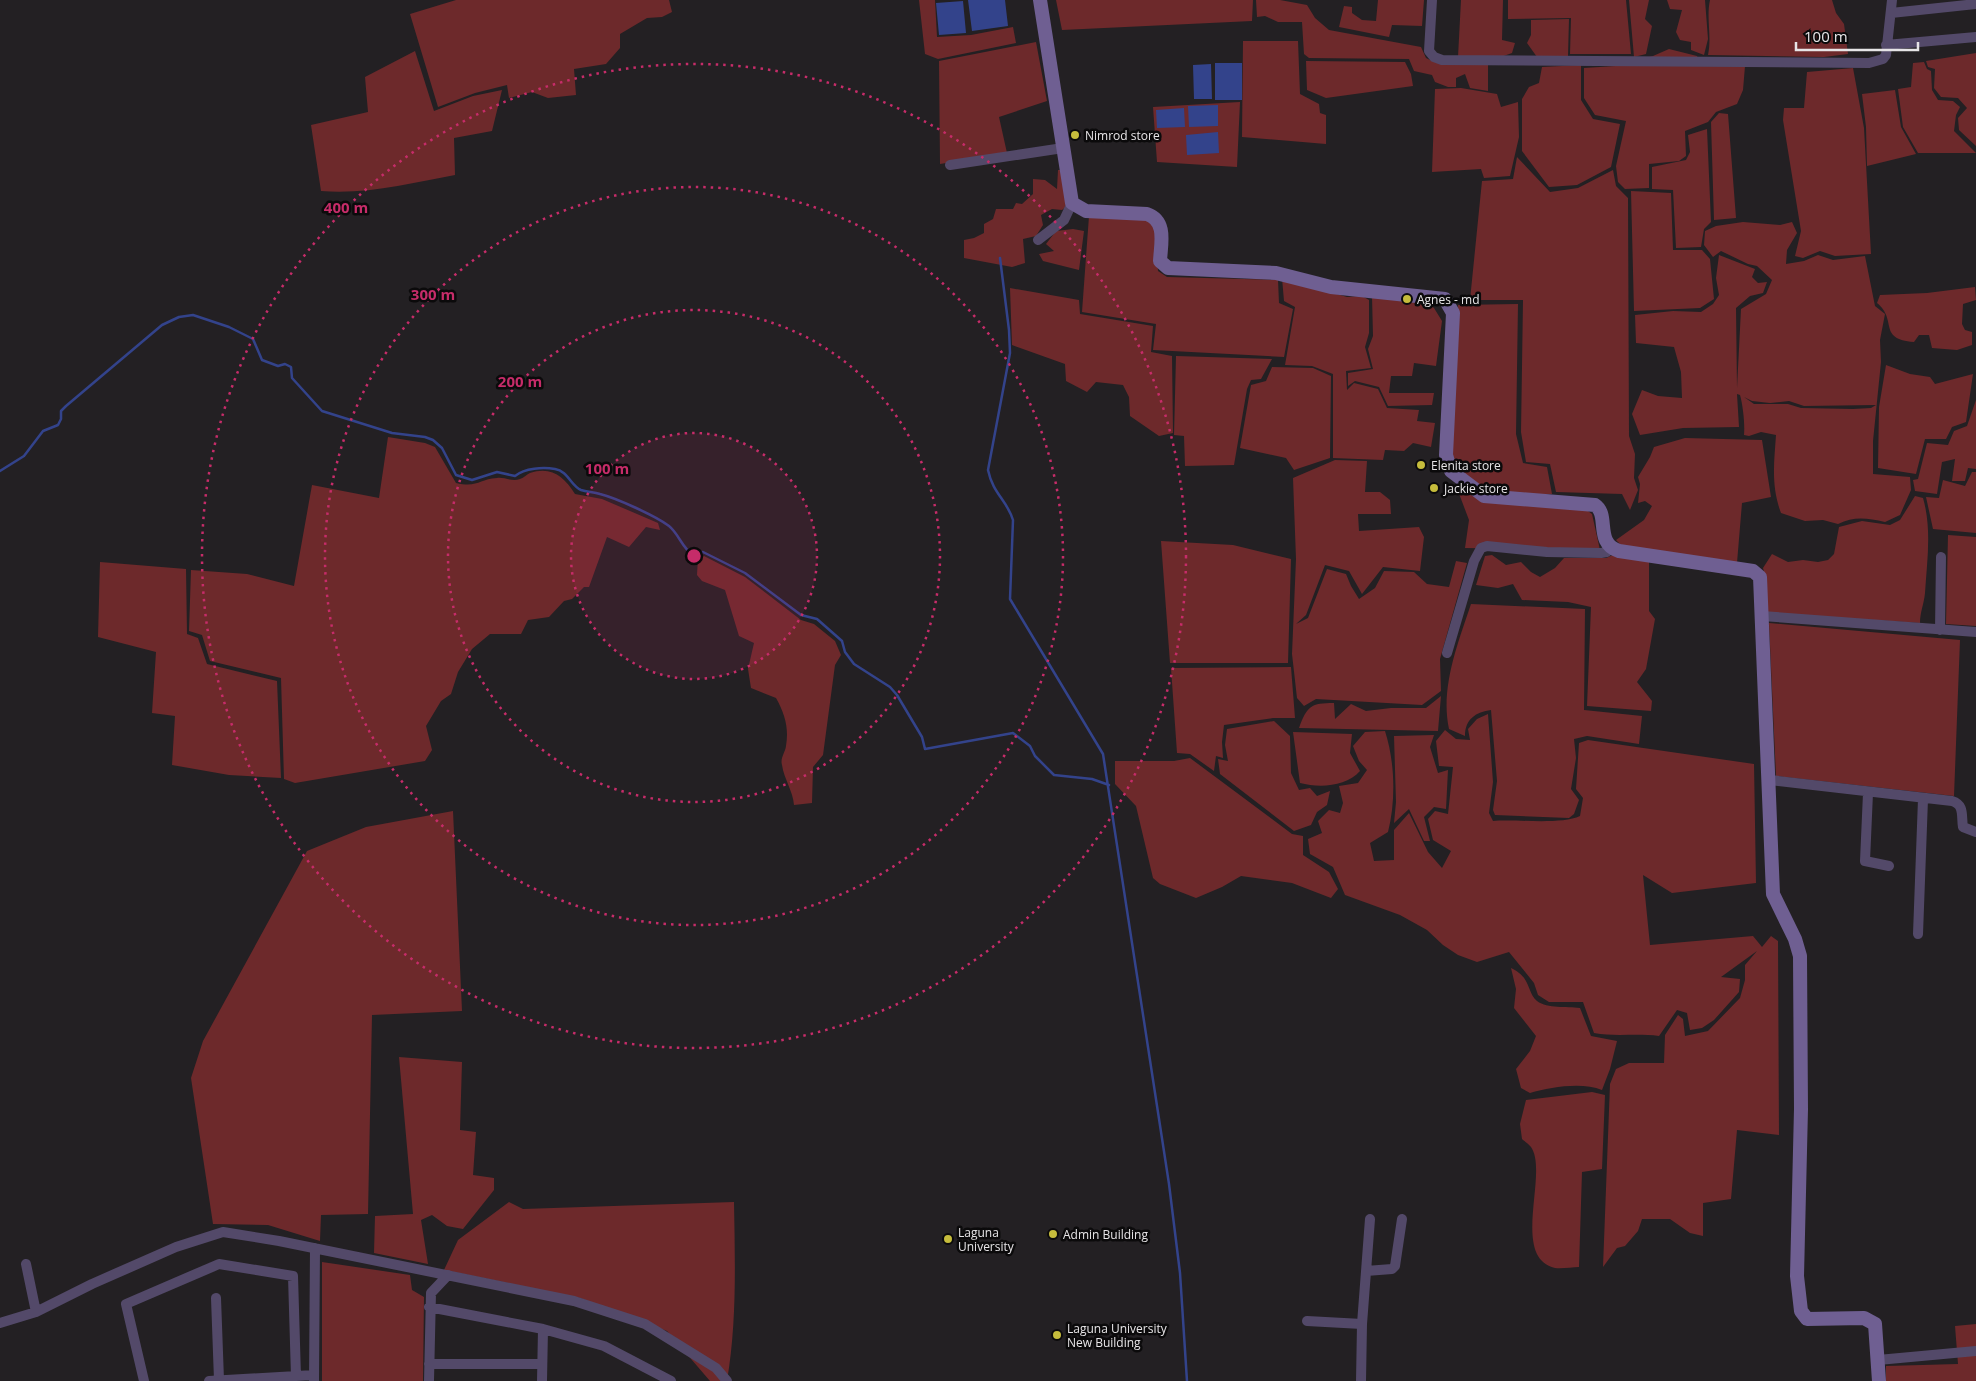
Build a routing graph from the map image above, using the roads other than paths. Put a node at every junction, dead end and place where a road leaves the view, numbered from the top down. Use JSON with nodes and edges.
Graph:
{"nodes":[{"id":1,"x":1040,"y":0,"type":"edge"},
{"id":2,"x":1432,"y":0,"type":"edge"},
{"id":3,"x":1892,"y":0,"type":"edge"},
{"id":4,"x":1976,"y":4,"type":"edge"},
{"id":5,"x":1891,"y":13,"type":"junction"},
{"id":6,"x":1976,"y":38,"type":"edge"},
{"id":7,"x":1886,"y":45,"type":"junction"},
{"id":8,"x":1063,"y":148,"type":"junction"},
{"id":9,"x":950,"y":165,"type":"dead end"},
{"id":10,"x":1072,"y":203,"type":"junction"},
{"id":11,"x":1038,"y":240,"type":"dead end"},
{"id":12,"x":1611,"y":547,"type":"junction"},
{"id":13,"x":1941,"y":557,"type":"dead end"},
{"id":14,"x":1762,"y":616,"type":"junction"},
{"id":15,"x":1940,"y":630,"type":"junction"},
{"id":16,"x":1976,"y":632,"type":"edge"},
{"id":17,"x":1447,"y":654,"type":"dead end"},
{"id":18,"x":1770,"y":780,"type":"junction"},
{"id":19,"x":1868,"y":793,"type":"junction"},
{"id":20,"x":1923,"y":799,"type":"junction"},
{"id":21,"x":1976,"y":832,"type":"edge"},
{"id":22,"x":1889,"y":866,"type":"dead end"},
{"id":23,"x":1918,"y":934,"type":"dead end"},
{"id":24,"x":1370,"y":1219,"type":"dead end"},
{"id":25,"x":1402,"y":1219,"type":"dead end"},
{"id":26,"x":315,"y":1248,"type":"junction"},
{"id":27,"x":26,"y":1264,"type":"dead end"},
{"id":28,"x":1366,"y":1271,"type":"junction"},
{"id":29,"x":448,"y":1276,"type":"junction"},
{"id":30,"x":216,"y":1298,"type":"dead end"},
{"id":31,"x":429,"y":1307,"type":"junction"},
{"id":32,"x":36,"y":1312,"type":"junction"},
{"id":33,"x":1308,"y":1321,"type":"dead end"},
{"id":34,"x":0,"y":1323,"type":"edge"},
{"id":35,"x":1362,"y":1324,"type":"junction"},
{"id":36,"x":543,"y":1329,"type":"junction"},
{"id":37,"x":1976,"y":1351,"type":"edge"},
{"id":38,"x":1878,"y":1360,"type":"junction"},
{"id":39,"x":429,"y":1364,"type":"junction"},
{"id":40,"x":542,"y":1364,"type":"junction"},
{"id":41,"x":296,"y":1377,"type":"junction"},
{"id":42,"x":314,"y":1378,"type":"edge"},
{"id":43,"x":662,"y":1378,"type":"edge"},
{"id":44,"x":218,"y":1380,"type":"edge"},
{"id":45,"x":144,"y":1381,"type":"edge"},
{"id":46,"x":209,"y":1381,"type":"edge"},
{"id":47,"x":429,"y":1381,"type":"edge"},
{"id":48,"x":542,"y":1381,"type":"edge"},
{"id":49,"x":671,"y":1381,"type":"edge"},
{"id":50,"x":726,"y":1381,"type":"edge"},
{"id":51,"x":1361,"y":1381,"type":"edge"},
{"id":52,"x":1879,"y":1381,"type":"edge"}],
"edges":[{"from":1,"to":8,"type":"street"},
{"from":2,"to":7,"type":"street"},
{"from":3,"to":5,"type":"street"},
{"from":4,"to":5,"type":"street"},
{"from":5,"to":7,"type":"street"},
{"from":6,"to":7,"type":"street"},
{"from":8,"to":9,"type":"street"},
{"from":8,"to":10,"type":"street"},
{"from":10,"to":11,"type":"street"},
{"from":10,"to":12,"type":"street"},
{"from":12,"to":14,"type":"street"},
{"from":12,"to":17,"type":"street"},
{"from":13,"to":15,"type":"street"},
{"from":14,"to":15,"type":"street"},
{"from":14,"to":18,"type":"street"},
{"from":15,"to":16,"type":"street"},
{"from":18,"to":19,"type":"street"},
{"from":18,"to":38,"type":"street"},
{"from":19,"to":20,"type":"street"},
{"from":19,"to":22,"type":"street"},
{"from":20,"to":21,"type":"street"},
{"from":20,"to":23,"type":"street"},
{"from":24,"to":28,"type":"street"},
{"from":25,"to":28,"type":"street"},
{"from":26,"to":29,"type":"street"},
{"from":26,"to":32,"type":"street"},
{"from":26,"to":42,"type":"street"},
{"from":27,"to":32,"type":"street"},
{"from":28,"to":35,"type":"street"},
{"from":29,"to":31,"type":"street"},
{"from":29,"to":50,"type":"street"},
{"from":30,"to":44,"type":"street"},
{"from":31,"to":36,"type":"street"},
{"from":31,"to":39,"type":"street"},
{"from":32,"to":34,"type":"street"},
{"from":33,"to":35,"type":"street"},
{"from":35,"to":51,"type":"street"},
{"from":36,"to":40,"type":"street"},
{"from":36,"to":43,"type":"street"},
{"from":37,"to":38,"type":"street"},
{"from":38,"to":52,"type":"street"},
{"from":39,"to":40,"type":"street"},
{"from":39,"to":47,"type":"street"},
{"from":40,"to":48,"type":"street"},
{"from":41,"to":42,"type":"street"},
{"from":41,"to":44,"type":"street"},
{"from":41,"to":45,"type":"street"},
{"from":43,"to":49,"type":"street"},
{"from":44,"to":46,"type":"street"}]}
